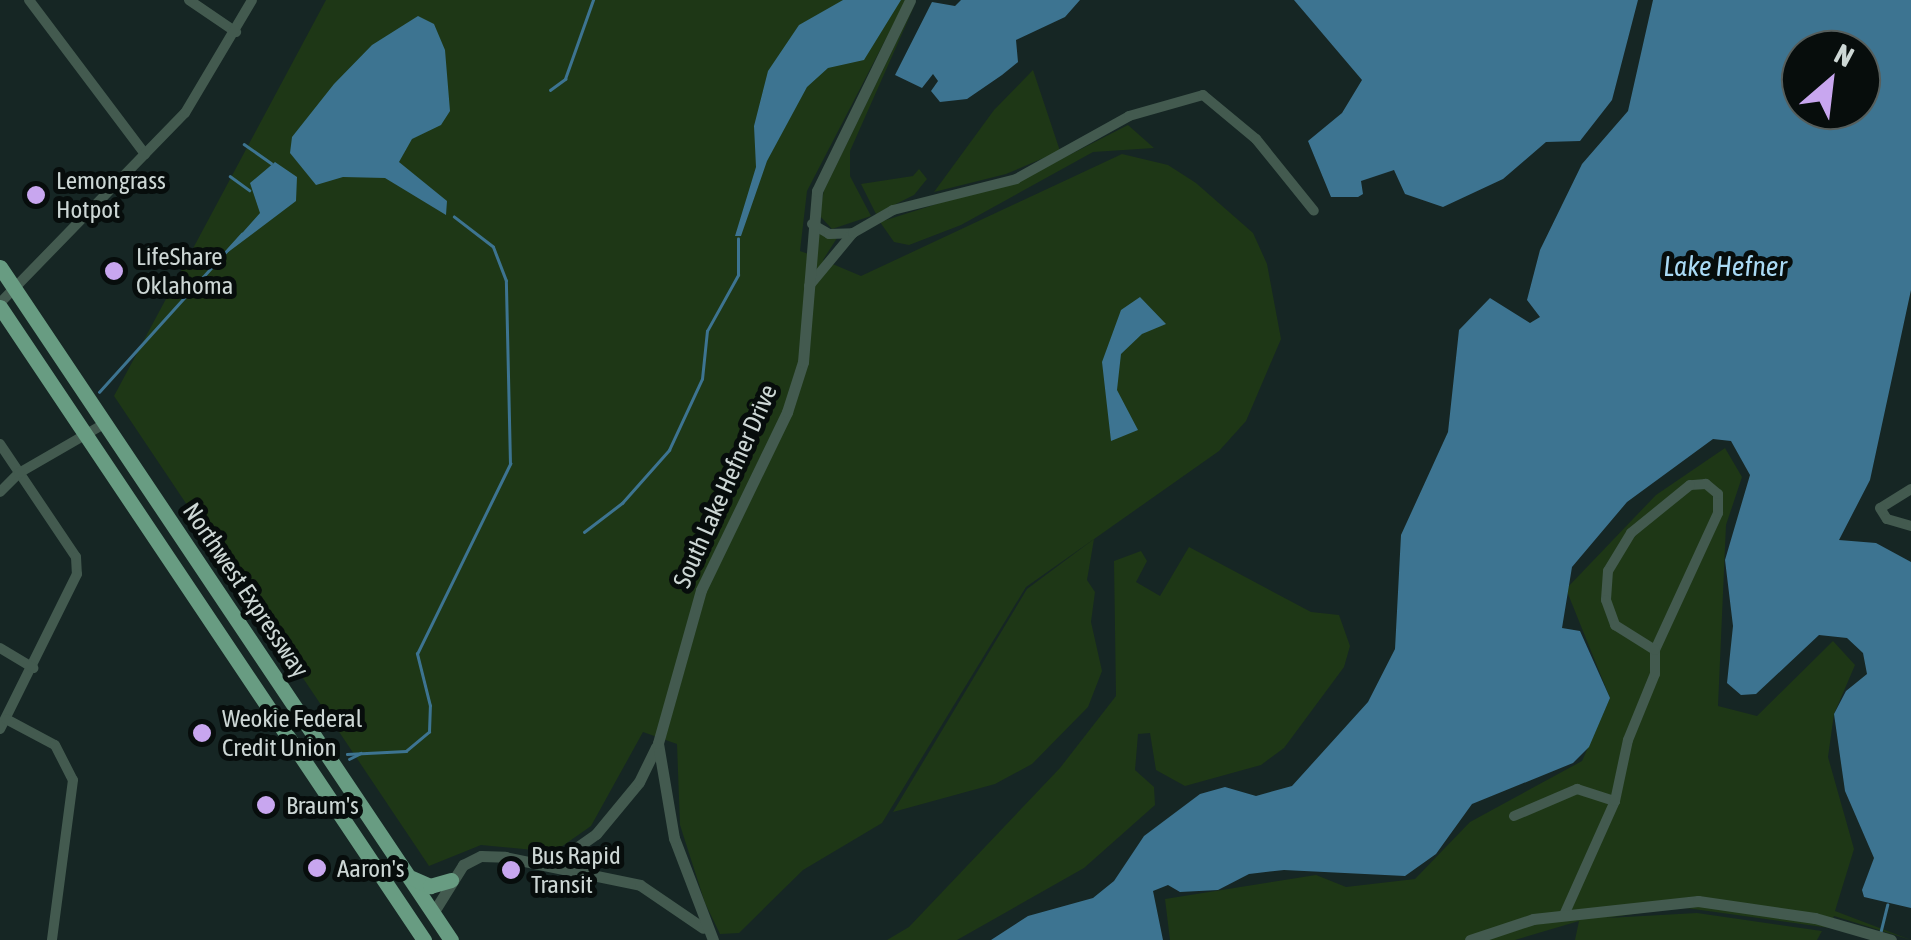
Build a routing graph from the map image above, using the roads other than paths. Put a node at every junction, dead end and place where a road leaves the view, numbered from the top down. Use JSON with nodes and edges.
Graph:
{"nodes":[{"id":1,"x":29,"y":0,"type":"edge"},
{"id":2,"x":189,"y":0,"type":"edge"},
{"id":3,"x":252,"y":0,"type":"edge"},
{"id":4,"x":910,"y":0,"type":"edge"},
{"id":5,"x":236,"y":32,"type":"junction"},
{"id":6,"x":144,"y":154,"type":"junction"},
{"id":7,"x":1314,"y":210,"type":"dead end"},
{"id":8,"x":812,"y":224,"type":"junction"},
{"id":9,"x":853,"y":232,"type":"junction"},
{"id":10,"x":0,"y":266,"type":"edge"},
{"id":11,"x":808,"y":287,"type":"junction"},
{"id":12,"x":14,"y":288,"type":"junction"},
{"id":13,"x":0,"y":305,"type":"edge"},
{"id":14,"x":104,"y":424,"type":"junction"},
{"id":15,"x":86,"y":436,"type":"junction"},
{"id":16,"x":0,"y":444,"type":"edge"},
{"id":17,"x":19,"y":473,"type":"junction"},
{"id":18,"x":1911,"y":489,"type":"edge"},
{"id":19,"x":0,"y":492,"type":"edge"},
{"id":20,"x":1911,"y":526,"type":"edge"},
{"id":21,"x":0,"y":648,"type":"edge"},
{"id":22,"x":1656,"y":650,"type":"junction"},
{"id":23,"x":258,"y":652,"type":"junction"},
{"id":24,"x":240,"y":664,"type":"junction"},
{"id":25,"x":33,"y":668,"type":"junction"},
{"id":26,"x":3,"y":724,"type":"edge"},
{"id":27,"x":658,"y":744,"type":"junction"},
{"id":28,"x":1614,"y":802,"type":"junction"},
{"id":29,"x":1514,"y":816,"type":"dead end"},
{"id":30,"x":552,"y":864,"type":"junction"},
{"id":31,"x":408,"y":876,"type":"junction"},
{"id":32,"x":451,"y":880,"type":"junction"},
{"id":33,"x":433,"y":913,"type":"junction"},
{"id":34,"x":1564,"y":915,"type":"junction"},
{"id":35,"x":710,"y":936,"type":"edge"},
{"id":36,"x":52,"y":940,"type":"edge"},
{"id":37,"x":424,"y":940,"type":"edge"},
{"id":38,"x":451,"y":940,"type":"edge"},
{"id":39,"x":1470,"y":940,"type":"edge"},
{"id":40,"x":1892,"y":940,"type":"edge"}],
"edges":[{"from":1,"to":6,"type":"street"},
{"from":2,"to":5,"type":"street"},
{"from":3,"to":5,"type":"street"},
{"from":4,"to":8,"type":"street","name":"South Lake Hefner Drive"},
{"from":5,"to":6,"type":"street"},
{"from":6,"to":12,"type":"street"},
{"from":7,"to":9,"type":"street"},
{"from":8,"to":9,"type":"street"},
{"from":8,"to":11,"type":"street","name":"South Lake Hefner Drive"},
{"from":9,"to":11,"type":"street"},
{"from":10,"to":12,"type":"highway","name":"Northwest Expressway"},
{"from":11,"to":27,"type":"street","name":"South Lake Hefner Drive"},
{"from":12,"to":13,"type":"street"},
{"from":12,"to":14,"type":"highway","name":"Northwest Expressway"},
{"from":13,"to":15,"type":"highway","name":"Northwest Expressway"},
{"from":14,"to":15,"type":"street"},
{"from":14,"to":23,"type":"highway","name":"Northwest Expressway"},
{"from":15,"to":17,"type":"street"},
{"from":15,"to":24,"type":"highway","name":"Northwest Expressway"},
{"from":16,"to":17,"type":"street"},
{"from":17,"to":19,"type":"street"},
{"from":17,"to":25,"type":"street"},
{"from":18,"to":20,"type":"street"},
{"from":21,"to":25,"type":"street"},
{"from":22,"to":22,"type":"street"},
{"from":22,"to":28,"type":"street"},
{"from":23,"to":24,"type":"highway"},
{"from":23,"to":31,"type":"highway","name":"Northwest Expressway"},
{"from":24,"to":37,"type":"highway","name":"Northwest Expressway"},
{"from":25,"to":26,"type":"street"},
{"from":26,"to":36,"type":"street"},
{"from":27,"to":30,"type":"street"},
{"from":27,"to":35,"type":"street","name":"South Lake Hefner Drive"},
{"from":28,"to":29,"type":"street"},
{"from":28,"to":34,"type":"street"},
{"from":30,"to":32,"type":"street"},
{"from":30,"to":35,"type":"street"},
{"from":31,"to":32,"type":"highway"},
{"from":31,"to":33,"type":"highway","name":"Northwest Expressway"},
{"from":32,"to":33,"type":"street"},
{"from":33,"to":38,"type":"highway","name":"Northwest Expressway"},
{"from":34,"to":39,"type":"street"},
{"from":34,"to":40,"type":"street"}]}
